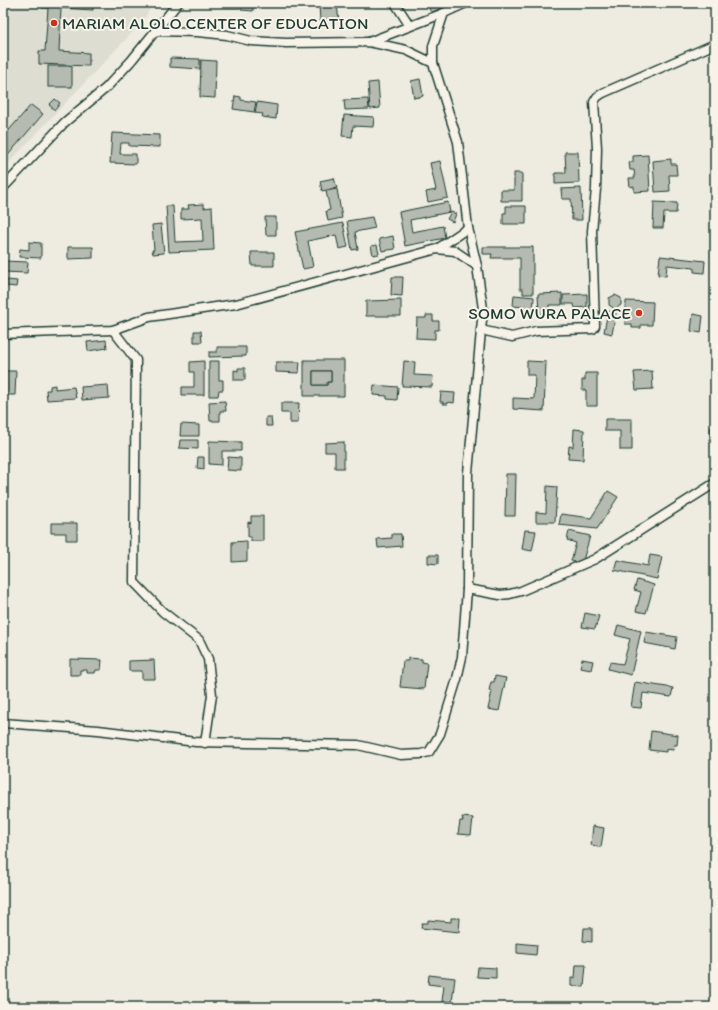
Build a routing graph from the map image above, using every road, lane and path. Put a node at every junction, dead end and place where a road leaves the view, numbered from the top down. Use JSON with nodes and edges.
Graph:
{"nodes":[{"id":1,"x":178,"y":3,"type":"edge"},
{"id":2,"x":395,"y":3,"type":"edge"},
{"id":3,"x":466,"y":3,"type":"edge"},
{"id":4,"x":444,"y":13,"type":"junction"},
{"id":5,"x":410,"y":26,"type":"junction"},
{"id":6,"x":155,"y":31,"type":"junction"},
{"id":7,"x":369,"y":42,"type":"junction"},
{"id":8,"x":715,"y":44,"type":"edge"},
{"id":9,"x":433,"y":62,"type":"junction"},
{"id":10,"x":3,"y":188,"type":"edge"},
{"id":11,"x":468,"y":228,"type":"junction"},
{"id":12,"x":437,"y":249,"type":"junction"},
{"id":13,"x":477,"y":266,"type":"junction"},
{"id":14,"x":113,"y":330,"type":"junction"},
{"id":15,"x":481,"y":330,"type":"junction"},
{"id":16,"x":3,"y":334,"type":"edge"},
{"id":17,"x":715,"y":483,"type":"edge"},
{"id":18,"x":467,"y":589,"type":"junction"},
{"id":19,"x":3,"y":723,"type":"edge"},
{"id":20,"x":205,"y":743,"type":"junction"}],
"edges":[{"from":1,"to":6,"type":"street"},
{"from":2,"to":5,"type":"street"},
{"from":3,"to":4,"type":"street"},
{"from":4,"to":5,"type":"street"},
{"from":4,"to":9,"type":"street"},
{"from":5,"to":7,"type":"street"},
{"from":6,"to":7,"type":"street"},
{"from":6,"to":10,"type":"street"},
{"from":7,"to":9,"type":"street"},
{"from":8,"to":15,"type":"street"},
{"from":9,"to":11,"type":"street"},
{"from":11,"to":12,"type":"street"},
{"from":11,"to":13,"type":"street"},
{"from":12,"to":13,"type":"street"},
{"from":12,"to":14,"type":"street"},
{"from":13,"to":15,"type":"street"},
{"from":14,"to":16,"type":"street"},
{"from":14,"to":20,"type":"street"},
{"from":15,"to":18,"type":"street"},
{"from":17,"to":18,"type":"street"},
{"from":18,"to":20,"type":"street"},
{"from":19,"to":20,"type":"street"}]}
